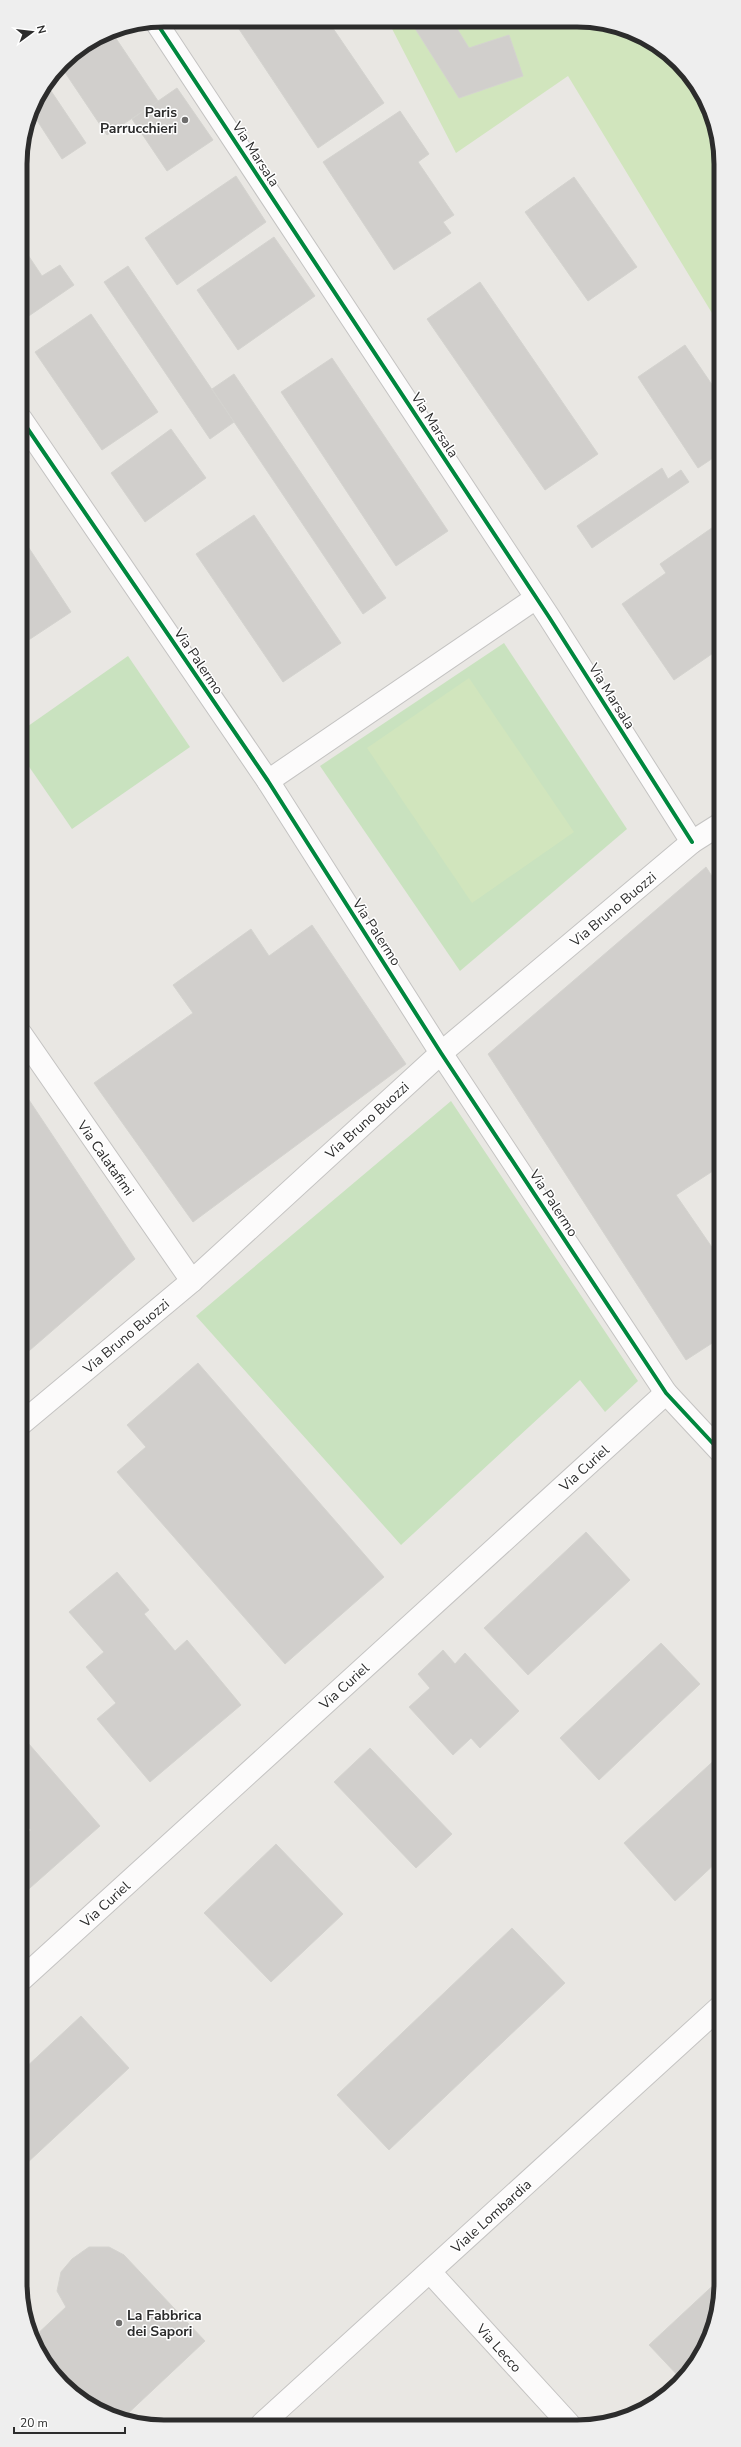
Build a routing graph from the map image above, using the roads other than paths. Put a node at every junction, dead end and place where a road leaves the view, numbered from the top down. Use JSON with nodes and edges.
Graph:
{"nodes":[{"id":1,"x":159,"y":27,"type":"edge"},
{"id":2,"x":27,"y":428,"type":"edge"},
{"id":3,"x":536,"y":598,"type":"junction"},
{"id":4,"x":268,"y":781,"type":"junction"},
{"id":5,"x":714,"y":828,"type":"edge"},
{"id":6,"x":692,"y":842,"type":"junction"},
{"id":7,"x":27,"y":1043,"type":"edge"},
{"id":8,"x":441,"y":1053,"type":"junction"},
{"id":9,"x":192,"y":1282,"type":"junction"},
{"id":10,"x":666,"y":1393,"type":"junction"},
{"id":11,"x":27,"y":1419,"type":"edge"},
{"id":12,"x":714,"y":1445,"type":"edge"},
{"id":13,"x":27,"y":1974,"type":"edge"},
{"id":14,"x":714,"y":2012,"type":"edge"},
{"id":15,"x":430,"y":2272,"type":"junction"},
{"id":16,"x":266,"y":2420,"type":"edge"},
{"id":17,"x":565,"y":2420,"type":"edge"}],
"edges":[{"from":1,"to":3,"type":"street","name":"Via Marsala"},
{"from":2,"to":4,"type":"street","name":"Via Palermo"},
{"from":3,"to":4,"type":"street"},
{"from":3,"to":6,"type":"street","name":"Via Marsala"},
{"from":4,"to":8,"type":"street","name":"Via Palermo"},
{"from":5,"to":6,"type":"street","name":"Via Bruno Buozzi"},
{"from":6,"to":8,"type":"street","name":"Via Bruno Buozzi"},
{"from":7,"to":9,"type":"street","name":"Via Calatafimi"},
{"from":8,"to":9,"type":"street","name":"Via Bruno Buozzi"},
{"from":8,"to":10,"type":"street","name":"Via Palermo"},
{"from":9,"to":11,"type":"street","name":"Via Bruno Buozzi"},
{"from":10,"to":12,"type":"street","name":"Via Palermo"},
{"from":10,"to":13,"type":"street","name":"Via Curiel"},
{"from":14,"to":15,"type":"street","name":"Viale Lombardia"},
{"from":15,"to":16,"type":"street","name":"Viale Lombardia"},
{"from":15,"to":17,"type":"street","name":"Via Lecco"}]}
